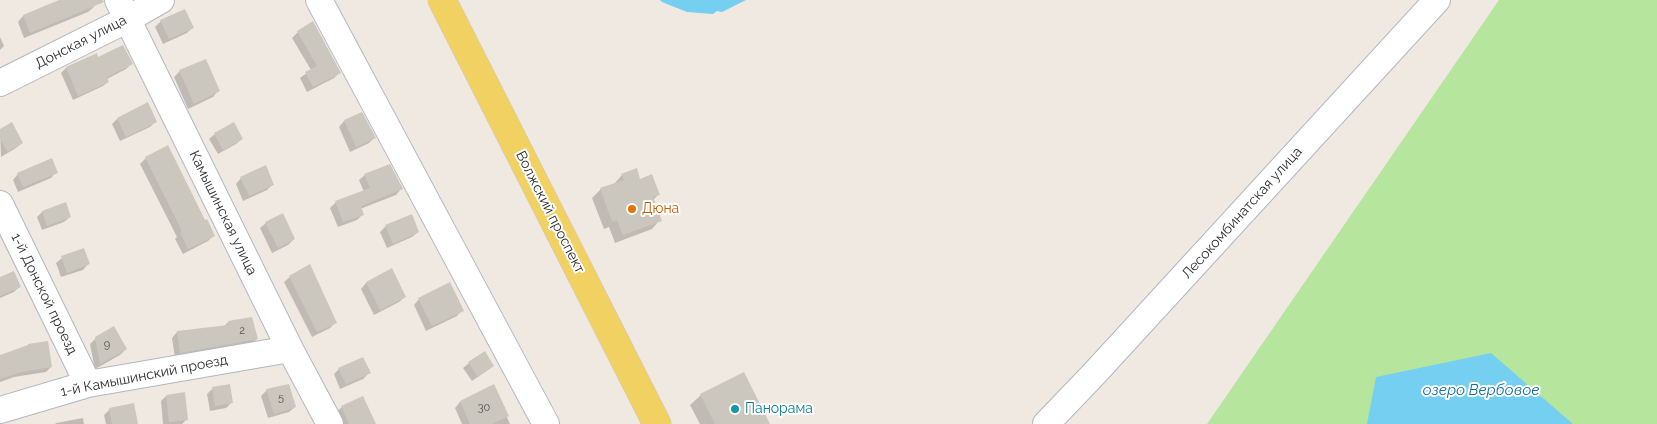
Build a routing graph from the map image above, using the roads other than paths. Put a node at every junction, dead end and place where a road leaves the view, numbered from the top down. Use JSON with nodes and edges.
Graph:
{"nodes":[{"id":1,"x":161,"y":0,"type":"edge"},
{"id":2,"x":319,"y":0,"type":"edge"},
{"id":3,"x":442,"y":0,"type":"edge"},
{"id":4,"x":1436,"y":0,"type":"edge"},
{"id":5,"x":123,"y":9,"type":"edge"},
{"id":6,"x":0,"y":83,"type":"edge"},
{"id":7,"x":0,"y":204,"type":"edge"},
{"id":8,"x":290,"y":348,"type":"junction"},
{"id":9,"x":88,"y":384,"type":"junction"},
{"id":10,"x":0,"y":410,"type":"edge"},
{"id":11,"x":330,"y":424,"type":"edge"},
{"id":12,"x":546,"y":424,"type":"edge"},
{"id":13,"x":657,"y":424,"type":"edge"},
{"id":14,"x":1046,"y":424,"type":"edge"}],
"edges":[{"from":1,"to":5,"type":"street","name":"Донская улица"},
{"from":2,"to":12,"type":"street"},
{"from":3,"to":13,"type":"main road","name":"Волжский проспект"},
{"from":4,"to":14,"type":"street","name":"Лесокомбинатская улица"},
{"from":5,"to":6,"type":"street","name":"Донская улица"},
{"from":5,"to":8,"type":"street","name":"Камышинская улица"},
{"from":7,"to":9,"type":"street","name":"1-й Донской проезд"},
{"from":8,"to":9,"type":"street","name":"1-й Камышинский проезд"},
{"from":8,"to":11,"type":"street","name":"Камышинская улица"},
{"from":9,"to":10,"type":"street","name":"1-й Камышинский проезд"}]}
